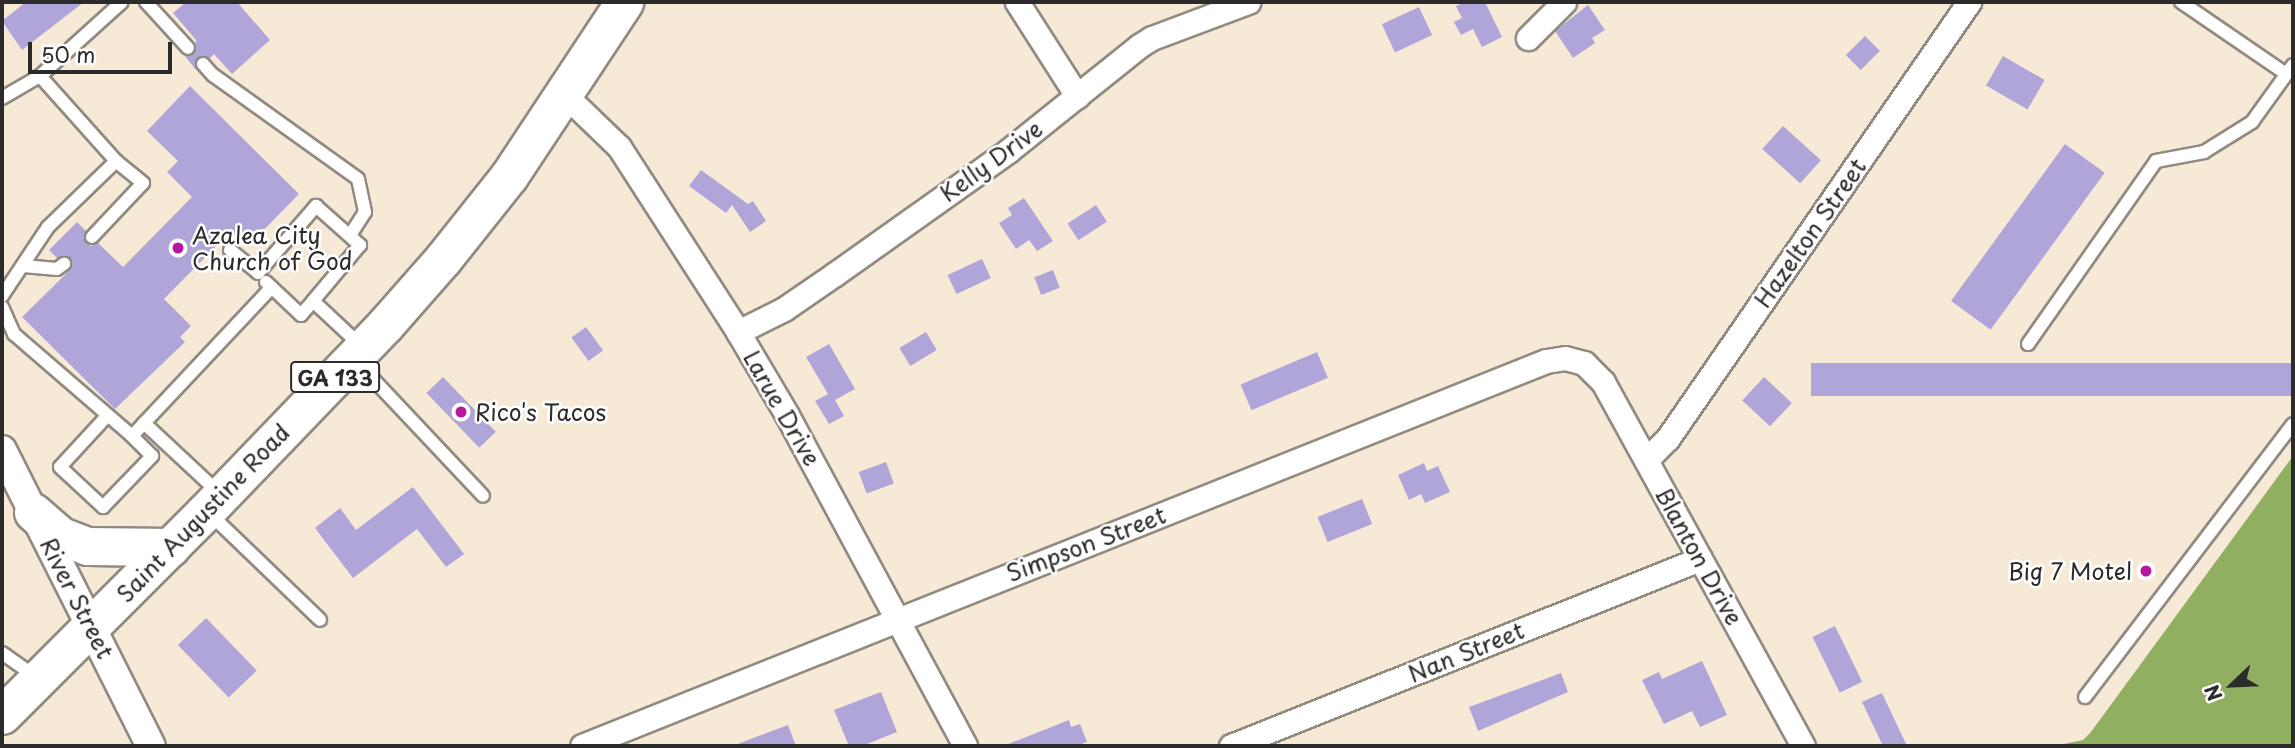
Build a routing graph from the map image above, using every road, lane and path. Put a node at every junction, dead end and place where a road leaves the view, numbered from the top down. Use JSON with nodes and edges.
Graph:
{"nodes":[{"id":1,"x":122,"y":2,"type":"edge"},
{"id":2,"x":146,"y":2,"type":"edge"},
{"id":3,"x":624,"y":2,"type":"edge"},
{"id":4,"x":1017,"y":2,"type":"edge"},
{"id":5,"x":1248,"y":2,"type":"edge"},
{"id":6,"x":1564,"y":2,"type":"edge"},
{"id":7,"x":1969,"y":2,"type":"edge"},
{"id":8,"x":2181,"y":2,"type":"edge"},
{"id":9,"x":1528,"y":38,"type":"dead end"},
{"id":10,"x":188,"y":48,"type":"dead end"},
{"id":11,"x":203,"y":64,"type":"dead end"},
{"id":12,"x":2290,"y":70,"type":"edge"},
{"id":13,"x":40,"y":76,"type":"junction"},
{"id":14,"x":564,"y":94,"type":"junction"},
{"id":15,"x":1077,"y":96,"type":"junction"},
{"id":16,"x":2,"y":98,"type":"edge"},
{"id":17,"x":116,"y":161,"type":"junction"},
{"id":18,"x":350,"y":235,"type":"junction"},
{"id":19,"x":92,"y":237,"type":"dead end"},
{"id":20,"x":230,"y":250,"type":"dead end"},
{"id":21,"x":64,"y":264,"type":"dead end"},
{"id":22,"x":23,"y":265,"type":"junction"},
{"id":23,"x":258,"y":273,"type":"junction"},
{"id":24,"x":272,"y":287,"type":"junction"},
{"id":25,"x":2,"y":296,"type":"edge"},
{"id":26,"x":313,"y":301,"type":"junction"},
{"id":27,"x":2,"y":307,"type":"edge"},
{"id":28,"x":738,"y":332,"type":"junction"},
{"id":29,"x":2028,"y":344,"type":"dead end"},
{"id":30,"x":358,"y":353,"type":"junction"},
{"id":31,"x":1591,"y":369,"type":"joint"},
{"id":32,"x":107,"y":416,"type":"junction"},
{"id":33,"x":144,"y":423,"type":"junction"},
{"id":34,"x":2293,"y":424,"type":"edge"},
{"id":35,"x":132,"y":436,"type":"junction"},
{"id":36,"x":2,"y":450,"type":"edge"},
{"id":37,"x":1646,"y":460,"type":"junction"},
{"id":38,"x":483,"y":496,"type":"dead end"},
{"id":39,"x":213,"y":503,"type":"junction"},
{"id":40,"x":33,"y":512,"type":"junction"},
{"id":41,"x":171,"y":547,"type":"junction"},
{"id":42,"x":1700,"y":559,"type":"junction"},
{"id":43,"x":897,"y":619,"type":"junction"},
{"id":44,"x":320,"y":620,"type":"dead end"},
{"id":45,"x":92,"y":627,"type":"junction"},
{"id":46,"x":2,"y":653,"type":"edge"},
{"id":47,"x":39,"y":679,"type":"junction"},
{"id":48,"x":2085,"y":697,"type":"dead end"},
{"id":49,"x":2,"y":715,"type":"edge"},
{"id":50,"x":151,"y":746,"type":"edge"},
{"id":51,"x":582,"y":746,"type":"edge"},
{"id":52,"x":965,"y":746,"type":"edge"},
{"id":53,"x":1231,"y":746,"type":"edge"},
{"id":54,"x":1803,"y":746,"type":"edge"}],
"edges":[{"from":1,"to":13,"type":"lane"},
{"from":2,"to":10,"type":"lane"},
{"from":3,"to":14,"type":"main road","name":"Saint Augustine Road","number":"GA 133"},
{"from":4,"to":15,"type":"street"},
{"from":5,"to":15,"type":"street","name":"Kelly Drive"},
{"from":6,"to":9,"type":"street"},
{"from":7,"to":37,"type":"street","name":"Hazelton Street"},
{"from":8,"to":12,"type":"lane"},
{"from":11,"to":18,"type":"lane"},
{"from":12,"to":29,"type":"lane"},
{"from":13,"to":16,"type":"lane"},
{"from":13,"to":17,"type":"lane"},
{"from":14,"to":28,"type":"street","name":"Larue Drive"},
{"from":14,"to":30,"type":"main road","name":"Saint Augustine Road","number":"GA 133"},
{"from":15,"to":28,"type":"street","name":"Kelly Drive"},
{"from":17,"to":19,"type":"lane"},
{"from":17,"to":22,"type":"lane"},
{"from":18,"to":23,"type":"lane"},
{"from":18,"to":26,"type":"lane"},
{"from":20,"to":23,"type":"lane"},
{"from":21,"to":22,"type":"lane"},
{"from":22,"to":25,"type":"lane"},
{"from":23,"to":24,"type":"lane"},
{"from":24,"to":26,"type":"lane"},
{"from":24,"to":33,"type":"lane"},
{"from":26,"to":30,"type":"lane"},
{"from":27,"to":32,"type":"lane"},
{"from":28,"to":43,"type":"street","name":"Larue Drive"},
{"from":30,"to":38,"type":"lane"},
{"from":30,"to":39,"type":"main road","name":"Saint Augustine Road","number":"GA 133"},
{"from":31,"to":37,"type":"street","name":"Blanton Drive"},
{"from":31,"to":43,"type":"street","name":"Simpson Street"},
{"from":32,"to":35,"type":"lane"},
{"from":32,"to":35,"type":"lane"},
{"from":33,"to":35,"type":"lane"},
{"from":33,"to":39,"type":"lane"},
{"from":34,"to":48,"type":"lane"},
{"from":36,"to":40,"type":"street","name":"River Street"},
{"from":37,"to":42,"type":"street","name":"Blanton Drive"},
{"from":39,"to":41,"type":"main road","name":"Saint Augustine Road","number":"GA 133"},
{"from":39,"to":44,"type":"lane"},
{"from":40,"to":41,"type":"main road"},
{"from":40,"to":45,"type":"street","name":"River Street"},
{"from":41,"to":45,"type":"main road","name":"Saint Augustine Road","number":"GA 133"},
{"from":42,"to":53,"type":"street","name":"Nan Street"},
{"from":42,"to":54,"type":"street","name":"Blanton Drive"},
{"from":43,"to":51,"type":"street","name":"Simpson Street"},
{"from":43,"to":52,"type":"street","name":"Larue Drive"},
{"from":45,"to":47,"type":"main road","name":"Saint Augustine Road","number":"GA 133"},
{"from":45,"to":50,"type":"street","name":"River Street"},
{"from":46,"to":47,"type":"lane"},
{"from":47,"to":49,"type":"main road","name":"Saint Augustine Road","number":"GA 133"}]}
